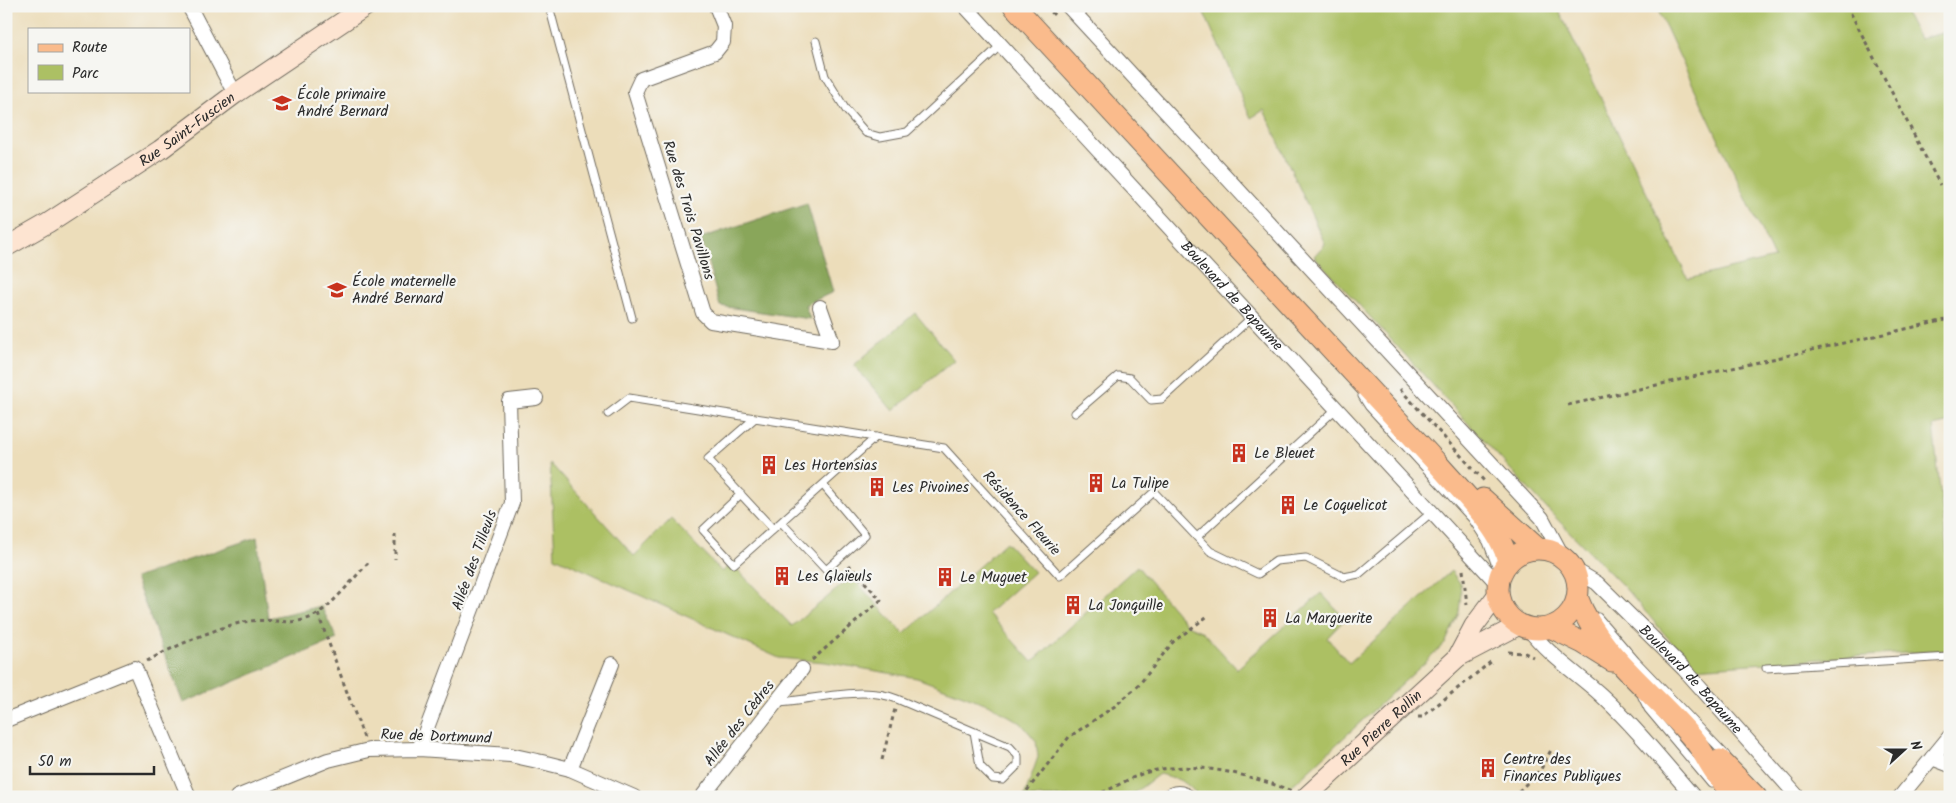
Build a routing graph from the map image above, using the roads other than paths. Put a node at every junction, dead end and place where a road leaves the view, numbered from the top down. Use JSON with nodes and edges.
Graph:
{"nodes":[{"id":1,"x":189,"y":6,"type":"edge"},
{"id":2,"x":366,"y":6,"type":"edge"},
{"id":3,"x":549,"y":6,"type":"edge"},
{"id":4,"x":716,"y":6,"type":"edge"},
{"id":5,"x":965,"y":6,"type":"edge"},
{"id":6,"x":1014,"y":6,"type":"edge"},
{"id":7,"x":1068,"y":6,"type":"edge"},
{"id":8,"x":816,"y":41,"type":"dead end"},
{"id":9,"x":1001,"y":45,"type":"junction"},
{"id":10,"x":235,"y":94,"type":"junction"},
{"id":11,"x":6,"y":247,"type":"edge"},
{"id":12,"x":820,"y":307,"type":"dead end"},
{"id":13,"x":1252,"y":317,"type":"junction"},
{"id":14,"x":632,"y":318,"type":"dead end"},
{"id":15,"x":1338,"y":358,"type":"junction"},
{"id":16,"x":536,"y":398,"type":"dead end"},
{"id":17,"x":1336,"y":409,"type":"junction"},
{"id":18,"x":1075,"y":412,"type":"dead end"},
{"id":19,"x":608,"y":414,"type":"dead end"},
{"id":20,"x":755,"y":418,"type":"junction"},
{"id":21,"x":876,"y":437,"type":"junction"},
{"id":22,"x":1437,"y":463,"type":"junction"},
{"id":23,"x":824,"y":484,"type":"junction"},
{"id":24,"x":741,"y":494,"type":"junction"},
{"id":25,"x":1432,"y":512,"type":"junction"},
{"id":26,"x":781,"y":522,"type":"junction"},
{"id":27,"x":773,"y":529,"type":"junction"},
{"id":28,"x":1197,"y":537,"type":"junction"},
{"id":29,"x":1538,"y":549,"type":"junction"},
{"id":30,"x":1501,"y":579,"type":"junction"},
{"id":31,"x":1573,"y":579,"type":"junction"},
{"id":32,"x":1524,"y":626,"type":"junction"},
{"id":33,"x":1550,"y":627,"type":"junction"},
{"id":34,"x":1950,"y":657,"type":"edge"},
{"id":35,"x":1457,"y":658,"type":"junction"},
{"id":36,"x":612,"y":664,"type":"dead end"},
{"id":37,"x":1766,"y":668,"type":"dead end"},
{"id":38,"x":802,"y":669,"type":"road end"},
{"id":39,"x":1629,"y":672,"type":"junction"},
{"id":40,"x":775,"y":702,"type":"junction"},
{"id":41,"x":6,"y":720,"type":"edge"},
{"id":42,"x":974,"y":732,"type":"junction"},
{"id":43,"x":1950,"y":736,"type":"edge"},
{"id":44,"x":1696,"y":742,"type":"junction"},
{"id":45,"x":419,"y":749,"type":"junction"},
{"id":46,"x":1932,"y":758,"type":"junction"},
{"id":47,"x":1950,"y":765,"type":"edge"},
{"id":48,"x":570,"y":769,"type":"junction"},
{"id":49,"x":1716,"y":790,"type":"dead end"},
{"id":50,"x":189,"y":797,"type":"edge"},
{"id":51,"x":238,"y":797,"type":"edge"},
{"id":52,"x":634,"y":797,"type":"edge"},
{"id":53,"x":702,"y":797,"type":"edge"},
{"id":54,"x":1162,"y":797,"type":"edge"},
{"id":55,"x":1194,"y":797,"type":"edge"},
{"id":56,"x":1306,"y":797,"type":"edge"},
{"id":57,"x":1694,"y":797,"type":"edge"},
{"id":58,"x":1736,"y":797,"type":"edge"},
{"id":59,"x":1756,"y":797,"type":"edge"},
{"id":60,"x":1767,"y":797,"type":"edge"},
{"id":61,"x":1798,"y":797,"type":"edge"},
{"id":62,"x":1900,"y":797,"type":"edge"}],
"edges":[{"from":1,"to":10,"type":"street"},
{"from":2,"to":10,"type":"main road","name":"Rue Saint-Fuscien"},
{"from":3,"to":14,"type":"lane"},
{"from":4,"to":12,"type":"street","name":"Rue des Trois Pavillons"},
{"from":5,"to":9,"type":"street","name":"Boulevard de Bapaume"},
{"from":6,"to":15,"type":"main road"},
{"from":7,"to":31,"type":"street"},
{"from":8,"to":9,"type":"lane"},
{"from":9,"to":13,"type":"street","name":"Boulevard de Bapaume"},
{"from":10,"to":11,"type":"main road","name":"Rue Saint-Fuscien"},
{"from":13,"to":17,"type":"street","name":"Boulevard de Bapaume"},
{"from":13,"to":18,"type":"lane"},
{"from":15,"to":22,"type":"main road"},
{"from":15,"to":30,"type":"lane"},
{"from":16,"to":45,"type":"street","name":"Allée des Tilleuls"},
{"from":17,"to":25,"type":"street","name":"Boulevard de Bapaume"},
{"from":17,"to":28,"type":"lane"},
{"from":19,"to":20,"type":"lane","name":"Résidence Fleurie"},
{"from":20,"to":21,"type":"lane","name":"Résidence Fleurie"},
{"from":20,"to":24,"type":"lane"},
{"from":21,"to":23,"type":"lane"},
{"from":21,"to":28,"type":"lane","name":"Résidence Fleurie"},
{"from":22,"to":29,"type":"main road"},
{"from":22,"to":30,"type":"main road"},
{"from":23,"to":26,"type":"lane"},
{"from":23,"to":26,"type":"lane"},
{"from":24,"to":27,"type":"lane"},
{"from":24,"to":27,"type":"lane"},
{"from":25,"to":28,"type":"lane","name":"Résidence Fleurie"},
{"from":25,"to":30,"type":"street","name":"Boulevard de Bapaume"},
{"from":26,"to":27,"type":"lane"},
{"from":29,"to":30,"type":"main road"},
{"from":29,"to":31,"type":"main road"},
{"from":30,"to":32,"type":"main road"},
{"from":30,"to":35,"type":"main road","name":"Rue Pierre Rollin"},
{"from":31,"to":33,"type":"main road"},
{"from":31,"to":39,"type":"main road"},
{"from":31,"to":60,"type":"lane"},
{"from":31,"to":61,"type":"street","name":"Boulevard de Bapaume"},
{"from":32,"to":33,"type":"main road"},
{"from":32,"to":35,"type":"main road","name":"Rue Pierre Rollin"},
{"from":32,"to":57,"type":"street"},
{"from":33,"to":39,"type":"main road"},
{"from":34,"to":37,"type":"lane"},
{"from":35,"to":56,"type":"main road","name":"Rue Pierre Rollin"},
{"from":36,"to":48,"type":"street"},
{"from":38,"to":40,"type":"street","name":"Allée des Cèdres"},
{"from":39,"to":44,"type":"main road"},
{"from":39,"to":49,"type":"lane"},
{"from":40,"to":42,"type":"lane"},
{"from":40,"to":53,"type":"street","name":"Allée des Cèdres"},
{"from":41,"to":50,"type":"street"},
{"from":42,"to":42,"type":"lane"},
{"from":43,"to":46,"type":"street"},
{"from":44,"to":58,"type":"main road"},
{"from":44,"to":59,"type":"main road"},
{"from":45,"to":48,"type":"street","name":"Rue de Dortmund"},
{"from":45,"to":51,"type":"street","name":"Rue de Dortmund"},
{"from":46,"to":47,"type":"street"},
{"from":46,"to":62,"type":"street"},
{"from":48,"to":52,"type":"street","name":"Rue de Dortmund"},
{"from":54,"to":55,"type":"lane"}]}
